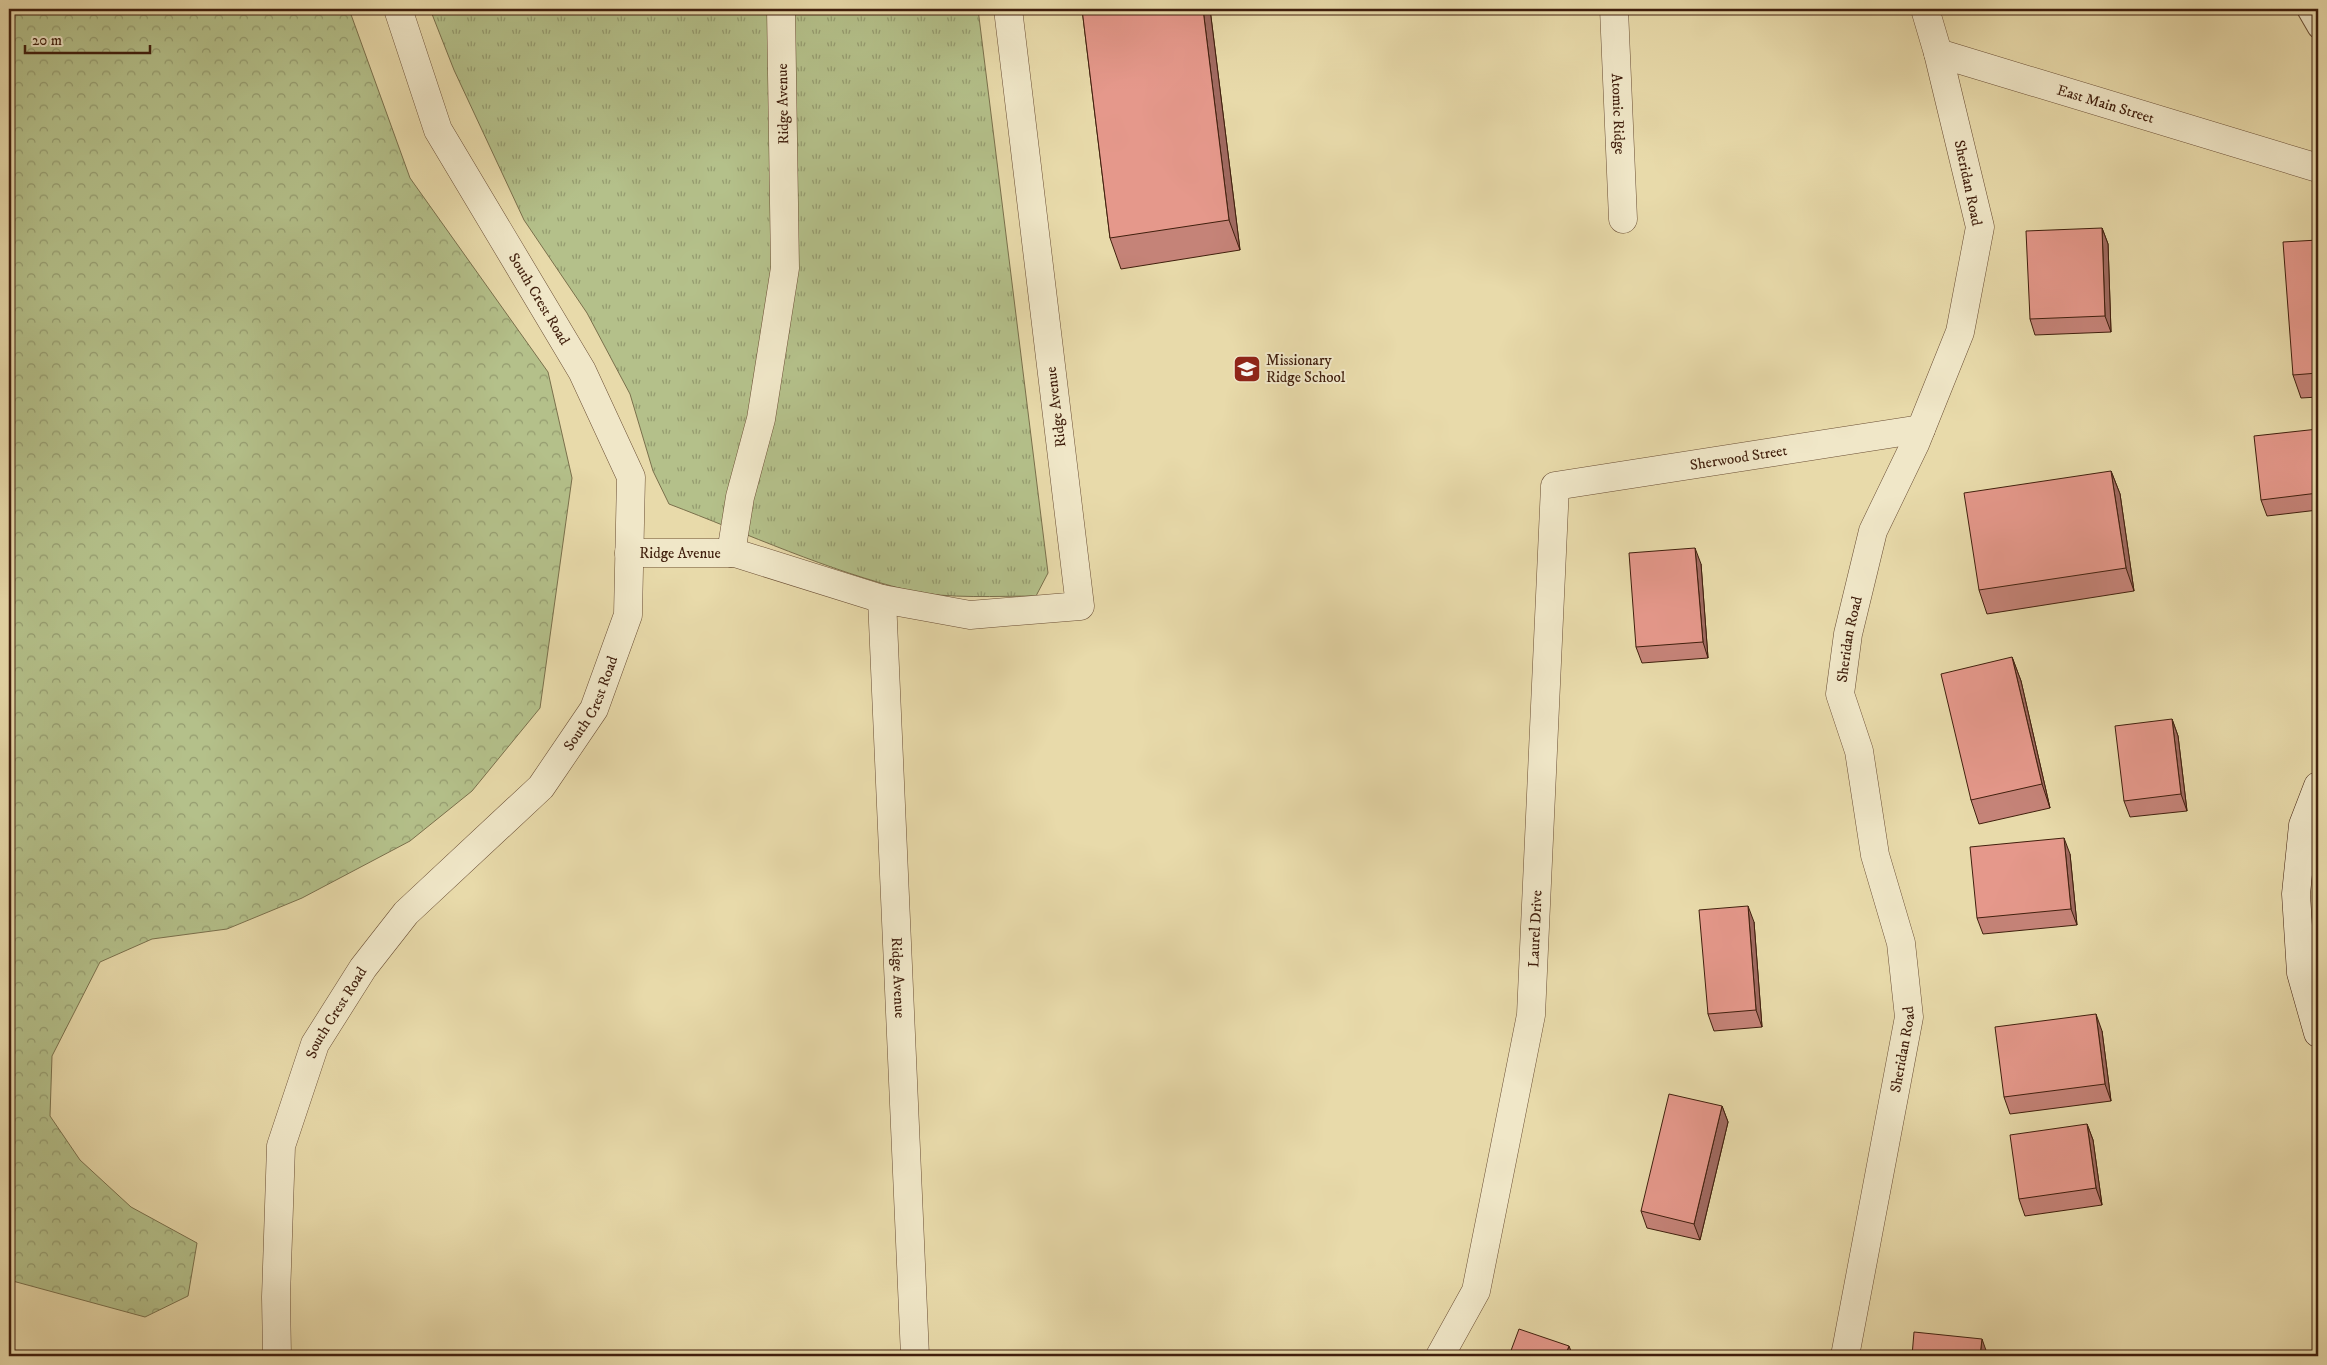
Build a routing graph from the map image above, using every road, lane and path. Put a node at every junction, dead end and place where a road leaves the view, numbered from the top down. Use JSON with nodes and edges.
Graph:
{"nodes":[{"id":1,"x":398,"y":9,"type":"edge"},
{"id":2,"x":781,"y":9,"type":"edge"},
{"id":3,"x":1008,"y":9,"type":"edge"},
{"id":4,"x":1614,"y":9,"type":"edge"},
{"id":5,"x":1925,"y":9,"type":"edge"},
{"id":6,"x":2307,"y":9,"type":"edge"},
{"id":7,"x":2318,"y":28,"type":"edge"},
{"id":8,"x":1938,"y":53,"type":"junction"},
{"id":9,"x":2318,"y":168,"type":"edge"},
{"id":10,"x":1623,"y":220,"type":"dead end"},
{"id":11,"x":1921,"y":428,"type":"junction"},
{"id":12,"x":1555,"y":486,"type":"joint"},
{"id":13,"x":629,"y":553,"type":"junction"},
{"id":14,"x":731,"y":553,"type":"junction"},
{"id":15,"x":882,"y":599,"type":"junction"},
{"id":16,"x":2318,"y":786,"type":"edge"},
{"id":17,"x":2318,"y":1033,"type":"edge"},
{"id":18,"x":278,"y":1356,"type":"edge"},
{"id":19,"x":915,"y":1356,"type":"edge"},
{"id":20,"x":1440,"y":1356,"type":"edge"},
{"id":21,"x":1845,"y":1356,"type":"edge"}],
"edges":[{"from":1,"to":13,"type":"street","name":"South Crest Road"},
{"from":2,"to":14,"type":"street","name":"Ridge Avenue"},
{"from":3,"to":15,"type":"street","name":"Ridge Avenue"},
{"from":4,"to":10,"type":"street","name":"Atomic Ridge"},
{"from":5,"to":8,"type":"street"},
{"from":6,"to":7,"type":"lane"},
{"from":8,"to":9,"type":"street","name":"East Main Street"},
{"from":8,"to":11,"type":"street","name":"Sheridan Road"},
{"from":11,"to":12,"type":"street","name":"Sherwood Street"},
{"from":11,"to":21,"type":"street","name":"Sheridan Road"},
{"from":12,"to":20,"type":"street","name":"Laurel Drive"},
{"from":13,"to":14,"type":"street","name":"Ridge Avenue"},
{"from":13,"to":18,"type":"street","name":"South Crest Road"},
{"from":14,"to":15,"type":"street","name":"Ridge Avenue"},
{"from":15,"to":19,"type":"street","name":"Ridge Avenue"},
{"from":16,"to":17,"type":"street"}]}
